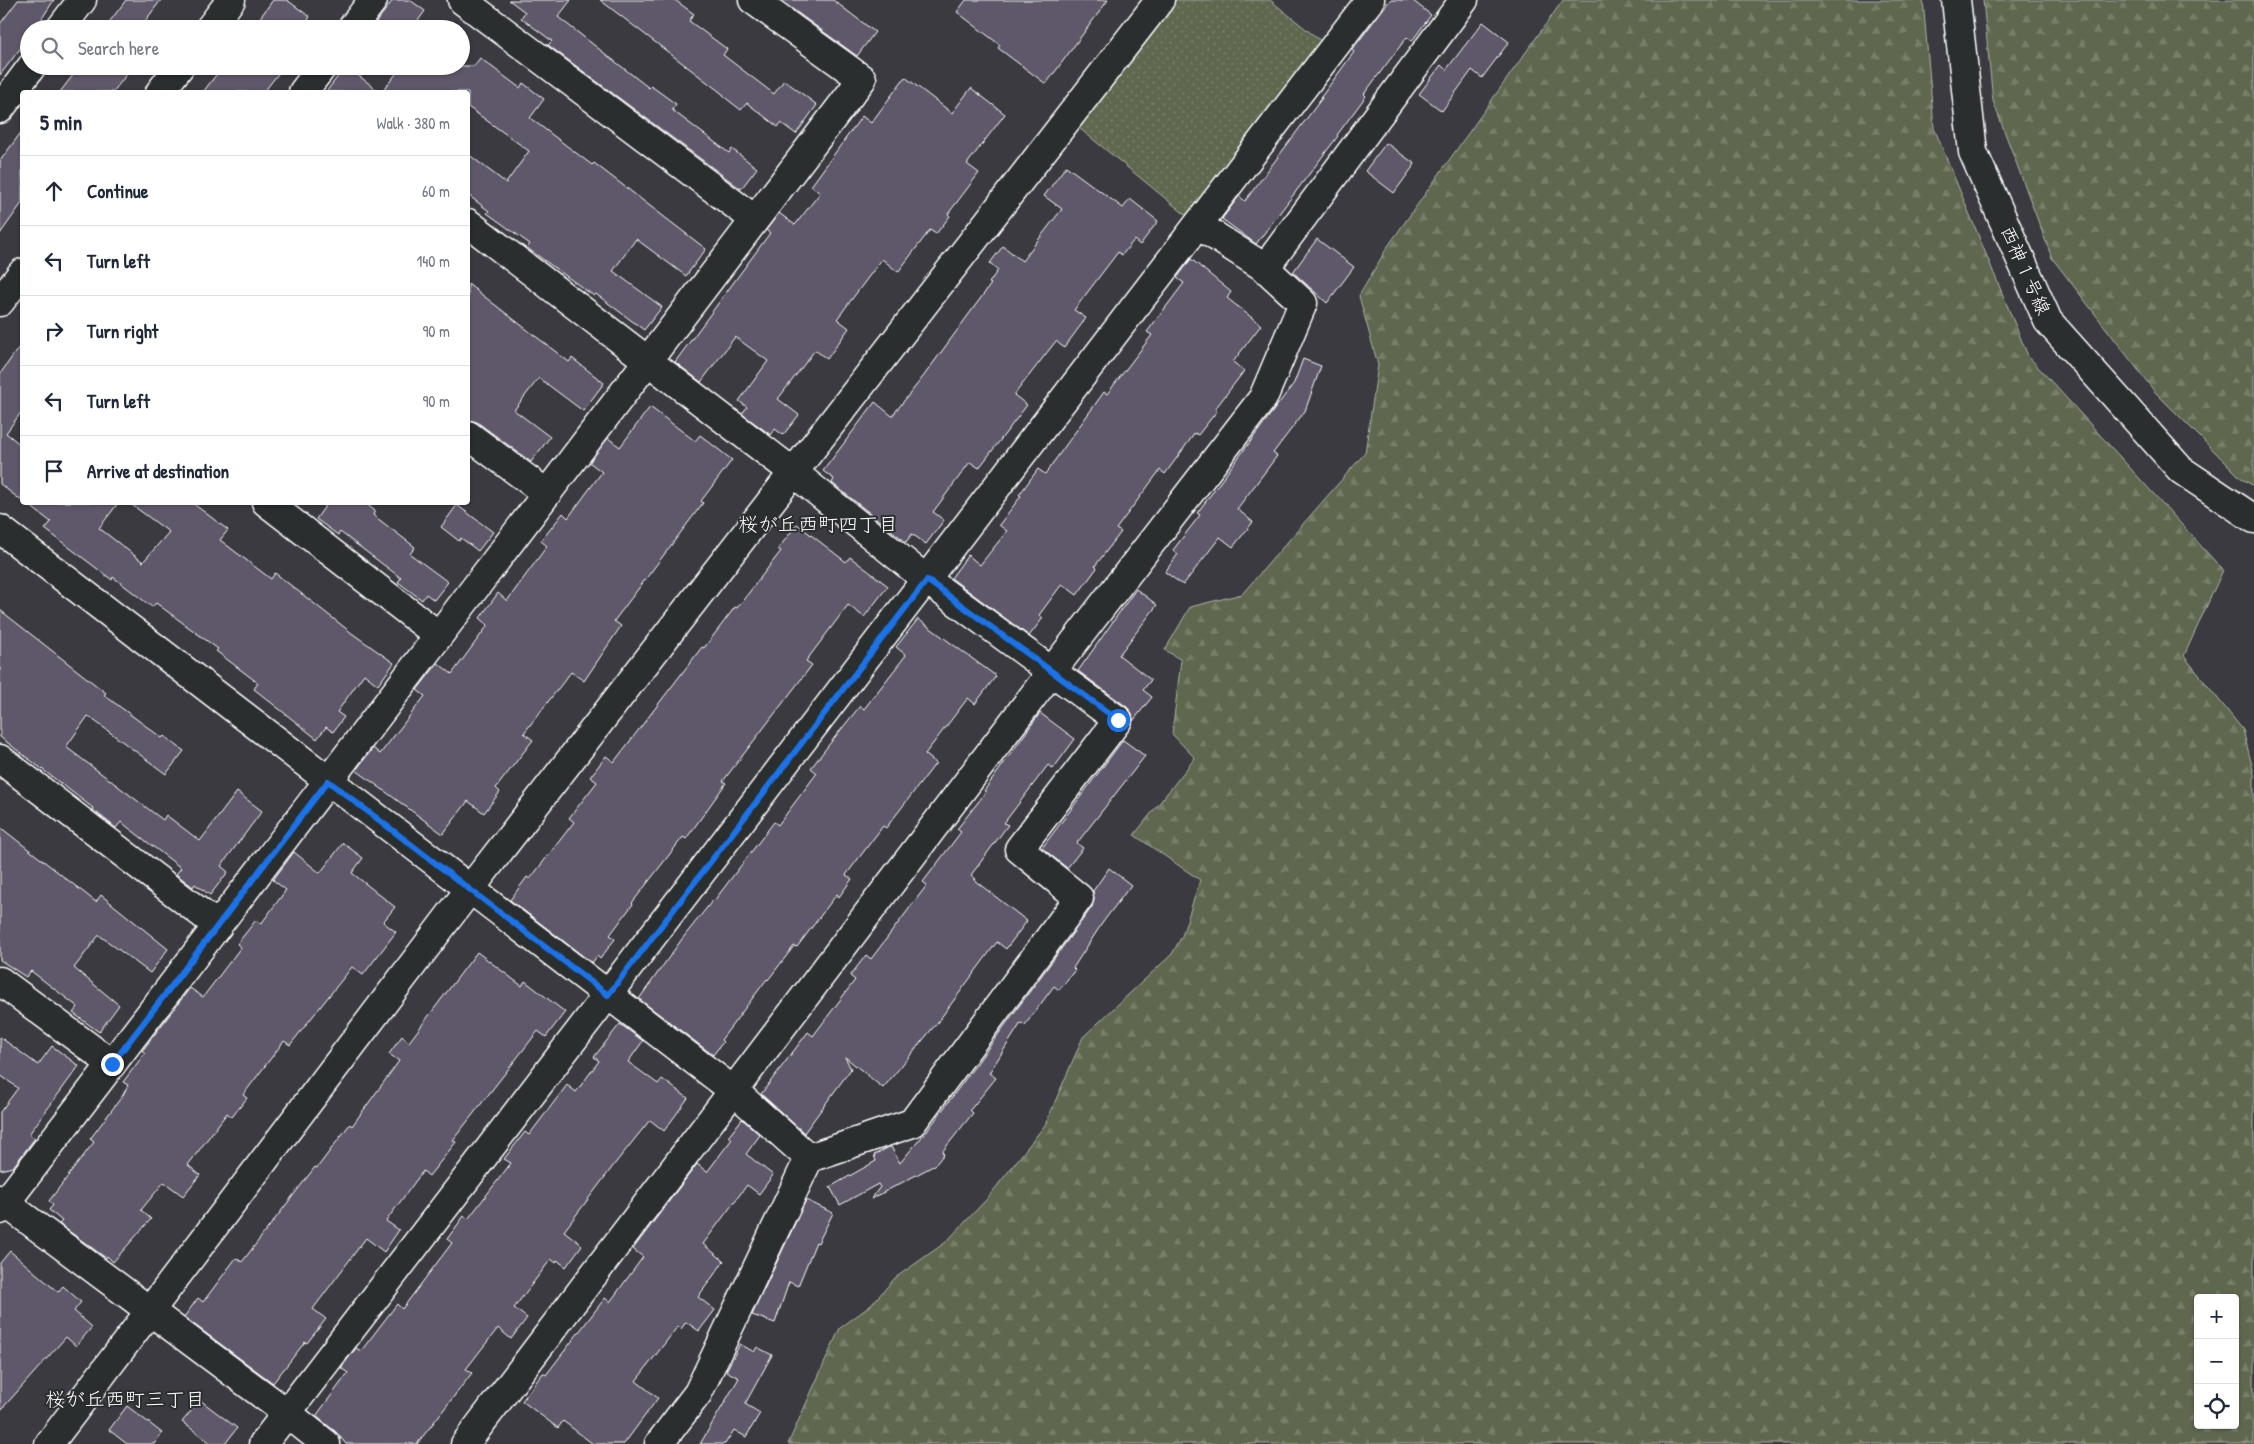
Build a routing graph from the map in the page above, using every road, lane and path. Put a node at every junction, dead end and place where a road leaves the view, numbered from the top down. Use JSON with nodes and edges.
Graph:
{"nodes":[{"id":1,"x":82,"y":0,"type":"edge"},
{"id":2,"x":231,"y":0,"type":"edge"},
{"id":3,"x":373,"y":0,"type":"edge"},
{"id":4,"x":462,"y":0,"type":"edge"},
{"id":5,"x":753,"y":0,"type":"edge"},
{"id":6,"x":1160,"y":0,"type":"edge"},
{"id":7,"x":1370,"y":0,"type":"edge"},
{"id":8,"x":1464,"y":0,"type":"edge"},
{"id":9,"x":1956,"y":0,"type":"edge"},
{"id":10,"x":67,"y":20,"type":"edge"},
{"id":11,"x":216,"y":20,"type":"edge"},
{"id":12,"x":358,"y":20,"type":"edge"},
{"id":13,"x":23,"y":75,"type":"edge"},
{"id":14,"x":173,"y":75,"type":"edge"},
{"id":15,"x":316,"y":75,"type":"edge"},
{"id":16,"x":162,"y":90,"type":"edge"},
{"id":17,"x":305,"y":90,"type":"edge"},
{"id":18,"x":4,"y":95,"type":"edge"},
{"id":19,"x":754,"y":220,"type":"junction"},
{"id":20,"x":470,"y":225,"type":"edge"},
{"id":21,"x":1198,"y":225,"type":"junction"},
{"id":22,"x":1265,"y":268,"type":"junction"},
{"id":23,"x":20,"y":276,"type":"edge"},
{"id":24,"x":0,"y":302,"type":"edge"},
{"id":25,"x":645,"y":361,"type":"junction"},
{"id":26,"x":470,"y":436,"type":"edge"},
{"id":27,"x":793,"y":472,"type":"junction"},
{"id":28,"x":546,"y":493,"type":"junction"},
{"id":29,"x":270,"y":505,"type":"edge"},
{"id":30,"x":2254,"y":519,"type":"edge"},
{"id":31,"x":0,"y":529,"type":"edge"},
{"id":32,"x":927,"y":580,"type":"junction"},
{"id":33,"x":438,"y":635,"type":"junction"},
{"id":34,"x":1052,"y":672,"type":"junction"},
{"id":35,"x":0,"y":759,"type":"edge"},
{"id":36,"x":328,"y":781,"type":"junction"},
{"id":37,"x":470,"y":889,"type":"junction"},
{"id":38,"x":218,"y":926,"type":"junction"},
{"id":39,"x":0,"y":981,"type":"edge"},
{"id":40,"x":608,"y":995,"type":"junction"},
{"id":41,"x":112,"y":1064,"type":"junction"},
{"id":42,"x":734,"y":1091,"type":"junction"},
{"id":43,"x":809,"y":1158,"type":"junction"},
{"id":44,"x":2,"y":1204,"type":"edge"},
{"id":45,"x":149,"y":1312,"type":"junction"},
{"id":46,"x":287,"y":1412,"type":"junction"},
{"id":47,"x":49,"y":1444,"type":"edge"},
{"id":48,"x":263,"y":1444,"type":"edge"},
{"id":49,"x":326,"y":1444,"type":"edge"},
{"id":50,"x":465,"y":1444,"type":"edge"},
{"id":51,"x":659,"y":1444,"type":"edge"}],
"edges":[{"from":1,"to":10,"type":"street"},
{"from":2,"to":11,"type":"street"},
{"from":3,"to":12,"type":"street"},
{"from":4,"to":19,"type":"street"},
{"from":5,"to":19,"type":"street"},
{"from":6,"to":27,"type":"street"},
{"from":7,"to":21,"type":"street"},
{"from":8,"to":22,"type":"street"},
{"from":9,"to":30,"type":"street","name":"西神１号線"},
{"from":13,"to":18,"type":"street"},
{"from":14,"to":16,"type":"street"},
{"from":15,"to":17,"type":"street"},
{"from":19,"to":25,"type":"street"},
{"from":20,"to":25,"type":"street"},
{"from":21,"to":22,"type":"street"},
{"from":21,"to":32,"type":"street"},
{"from":22,"to":34,"type":"street"},
{"from":23,"to":24,"type":"street"},
{"from":25,"to":27,"type":"street"},
{"from":25,"to":28,"type":"street"},
{"from":26,"to":28,"type":"street"},
{"from":27,"to":32,"type":"street"},
{"from":27,"to":37,"type":"street"},
{"from":28,"to":33,"type":"street"},
{"from":29,"to":33,"type":"street"},
{"from":31,"to":36,"type":"street"},
{"from":32,"to":34,"type":"street"},
{"from":32,"to":40,"type":"street"},
{"from":33,"to":36,"type":"street"},
{"from":34,"to":42,"type":"street"},
{"from":34,"to":43,"type":"street"},
{"from":35,"to":38,"type":"street"},
{"from":36,"to":37,"type":"street"},
{"from":36,"to":38,"type":"street"},
{"from":37,"to":40,"type":"street"},
{"from":37,"to":45,"type":"street"},
{"from":38,"to":41,"type":"street"},
{"from":39,"to":41,"type":"street"},
{"from":40,"to":42,"type":"street"},
{"from":40,"to":46,"type":"street"},
{"from":41,"to":44,"type":"street"},
{"from":42,"to":43,"type":"street"},
{"from":42,"to":50,"type":"street"},
{"from":43,"to":51,"type":"street"},
{"from":44,"to":45,"type":"street"},
{"from":45,"to":46,"type":"street"},
{"from":45,"to":47,"type":"street"},
{"from":46,"to":48,"type":"street"},
{"from":46,"to":49,"type":"street"}]}
